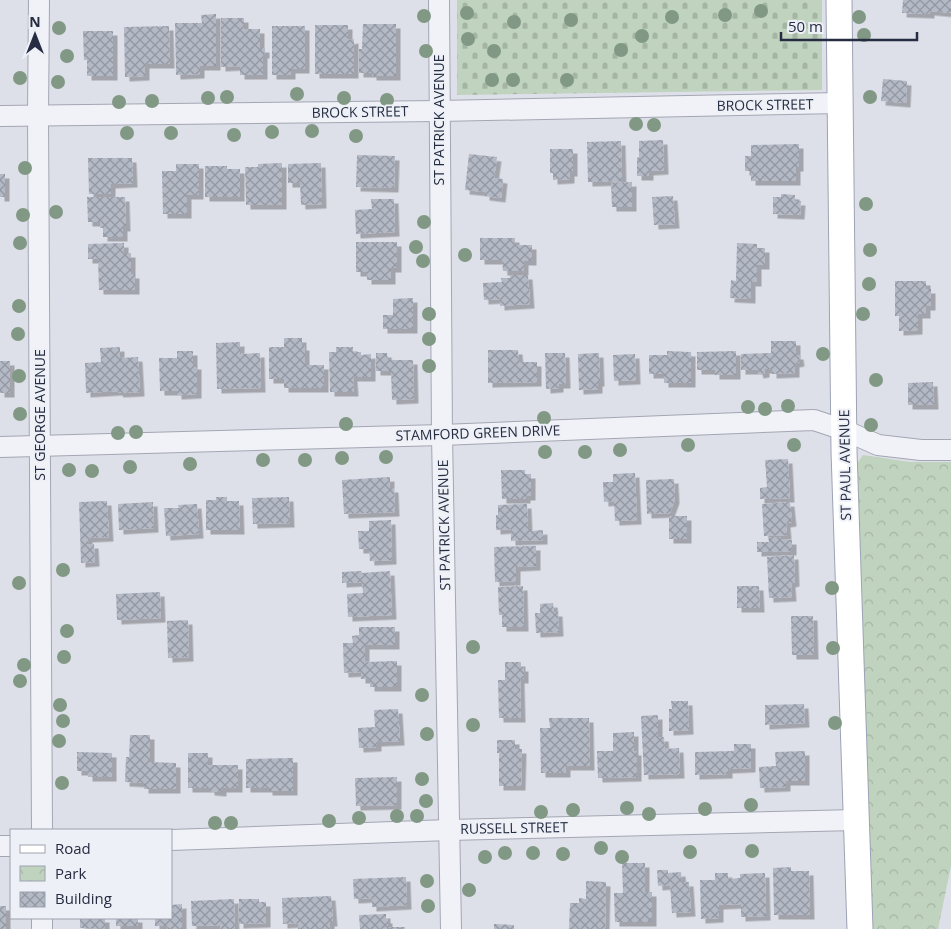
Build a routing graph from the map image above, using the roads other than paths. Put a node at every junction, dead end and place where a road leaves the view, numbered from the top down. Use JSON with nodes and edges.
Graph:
{"nodes":[{"id":1,"x":39,"y":0,"type":"edge"},
{"id":2,"x":439,"y":0,"type":"edge"},
{"id":3,"x":839,"y":0,"type":"edge"},
{"id":4,"x":840,"y":103,"type":"junction"},
{"id":5,"x":439,"y":112,"type":"junction"},
{"id":6,"x":38,"y":115,"type":"junction"},
{"id":7,"x":0,"y":116,"type":"edge"},
{"id":8,"x":844,"y":430,"type":"junction"},
{"id":9,"x":442,"y":435,"type":"junction"},
{"id":10,"x":40,"y":446,"type":"junction"},
{"id":11,"x":0,"y":447,"type":"edge"},
{"id":12,"x":951,"y":450,"type":"edge"},
{"id":13,"x":856,"y":820,"type":"junction"},
{"id":14,"x":42,"y":829,"type":"edge"},
{"id":15,"x":449,"y":830,"type":"junction"},
{"id":16,"x":172,"y":840,"type":"edge"},
{"id":17,"x":451,"y":929,"type":"edge"},
{"id":18,"x":860,"y":929,"type":"edge"}],
"edges":[{"from":1,"to":6,"type":"street","name":"ST GEORGE AVENUE"},
{"from":2,"to":5,"type":"street","name":"ST PATRICK AVENUE"},
{"from":3,"to":4,"type":"main road","name":"ST PAUL AVENUE"},
{"from":4,"to":5,"type":"street","name":"BROCK STREET"},
{"from":4,"to":8,"type":"main road","name":"ST PAUL AVENUE"},
{"from":5,"to":6,"type":"street","name":"BROCK STREET"},
{"from":5,"to":9,"type":"street","name":"ST PATRICK AVENUE"},
{"from":6,"to":7,"type":"street","name":"BROCK STREET"},
{"from":6,"to":10,"type":"street","name":"ST GEORGE AVENUE"},
{"from":8,"to":9,"type":"street","name":"STAMFORD GREEN DRIVE"},
{"from":8,"to":12,"type":"street","name":"STAMFORD GREEN DRIVE"},
{"from":8,"to":13,"type":"main road","name":"ST PAUL AVENUE"},
{"from":9,"to":10,"type":"street","name":"STAMFORD GREEN DRIVE"},
{"from":9,"to":15,"type":"street","name":"ST PATRICK AVENUE"},
{"from":10,"to":11,"type":"street","name":"STAMFORD GREEN DRIVE"},
{"from":10,"to":14,"type":"street","name":"ST GEORGE AVENUE"},
{"from":13,"to":15,"type":"street","name":"RUSSELL STREET"},
{"from":13,"to":18,"type":"main road","name":"ST PAUL AVENUE"},
{"from":15,"to":16,"type":"street","name":"RUSSELL STREET"},
{"from":15,"to":17,"type":"street","name":"ST PATRICK AVENUE"}]}
